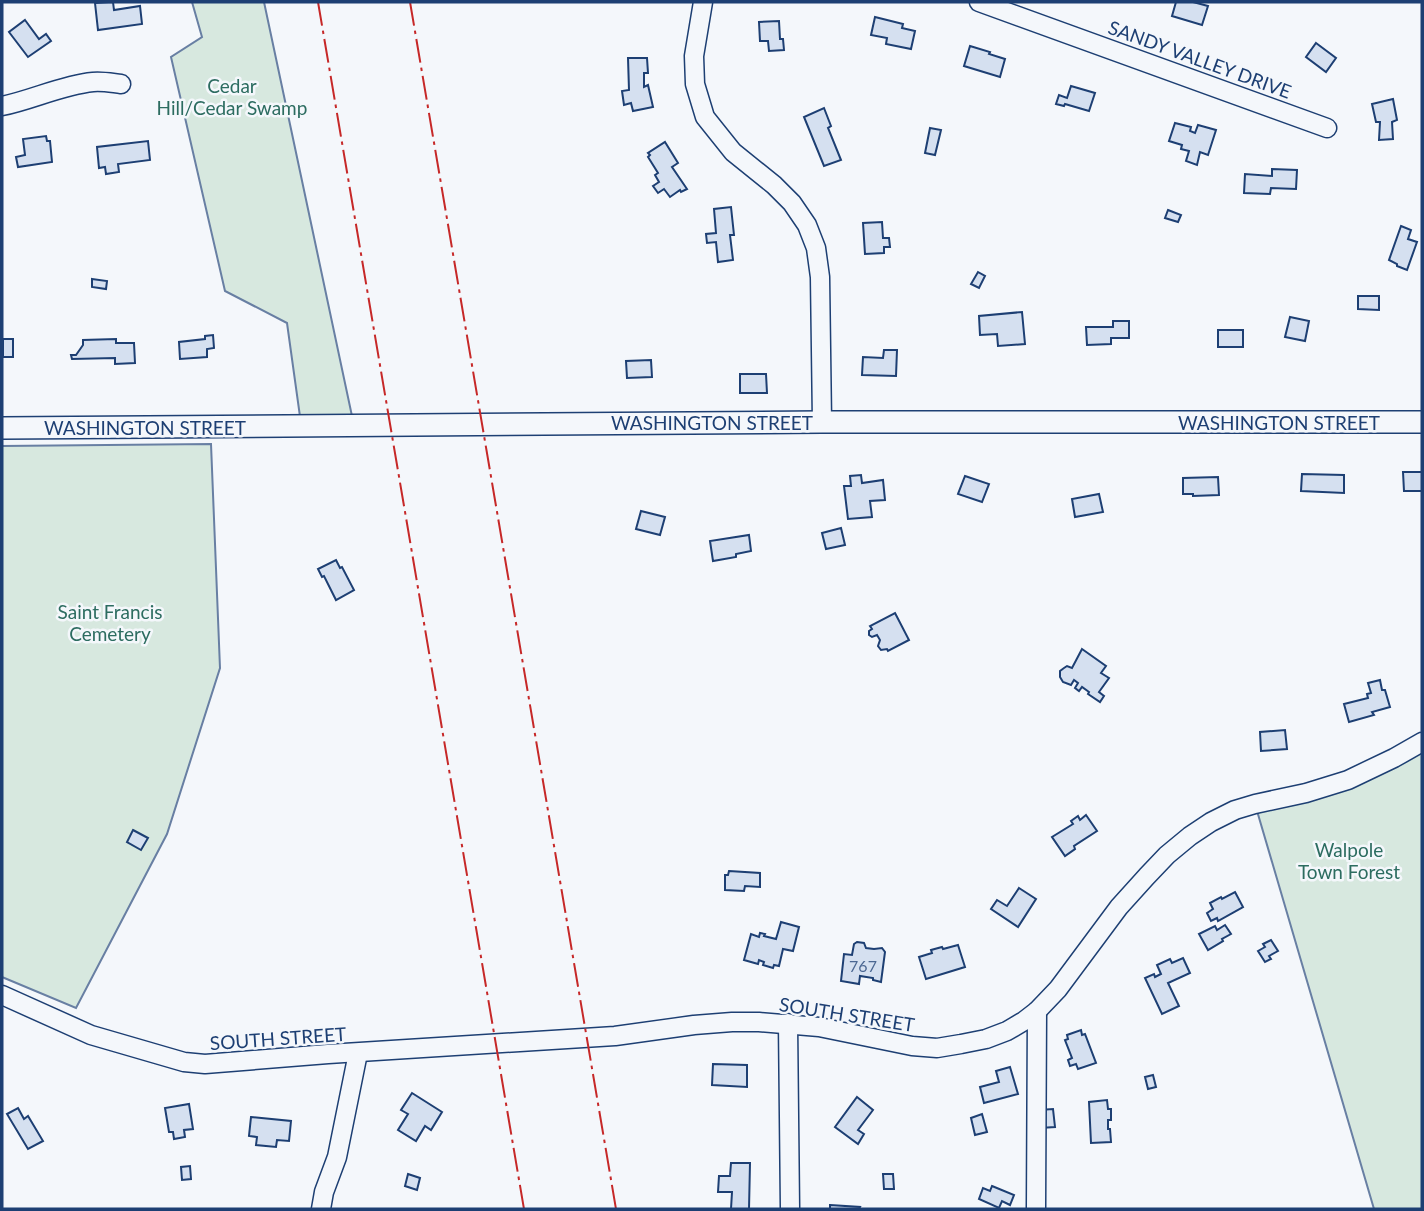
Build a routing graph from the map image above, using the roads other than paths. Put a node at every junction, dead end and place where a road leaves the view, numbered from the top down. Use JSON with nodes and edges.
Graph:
{"nodes":[{"id":1,"x":703,"y":2,"type":"edge"},
{"id":2,"x":979,"y":2,"type":"edge"},
{"id":3,"x":121,"y":84,"type":"dead end"},
{"id":4,"x":2,"y":106,"type":"edge"},
{"id":5,"x":1327,"y":128,"type":"dead end"},
{"id":6,"x":822,"y":422,"type":"junction"},
{"id":7,"x":1422,"y":422,"type":"edge"},
{"id":8,"x":2,"y":428,"type":"edge"},
{"id":9,"x":1422,"y":742,"type":"edge"},
{"id":10,"x":2,"y":995,"type":"edge"},
{"id":11,"x":1037,"y":1012,"type":"junction"},
{"id":12,"x":788,"y":1023,"type":"junction"},
{"id":13,"x":358,"y":1053,"type":"junction"},
{"id":14,"x":321,"y":1209,"type":"edge"},
{"id":15,"x":790,"y":1209,"type":"edge"},
{"id":16,"x":1036,"y":1209,"type":"edge"}],
"edges":[{"from":1,"to":6,"type":"street"},
{"from":2,"to":5,"type":"street","name":"SANDY VALLEY DRIVE"},
{"from":3,"to":4,"type":"street"},
{"from":6,"to":7,"type":"main road","name":"WASHINGTON STREET"},
{"from":6,"to":8,"type":"main road","name":"WASHINGTON STREET"},
{"from":9,"to":11,"type":"street","name":"SOUTH STREET"},
{"from":10,"to":13,"type":"street","name":"SOUTH STREET"},
{"from":11,"to":12,"type":"street","name":"SOUTH STREET"},
{"from":11,"to":16,"type":"street"},
{"from":12,"to":13,"type":"street","name":"SOUTH STREET"},
{"from":12,"to":15,"type":"street"},
{"from":13,"to":14,"type":"street"}]}
